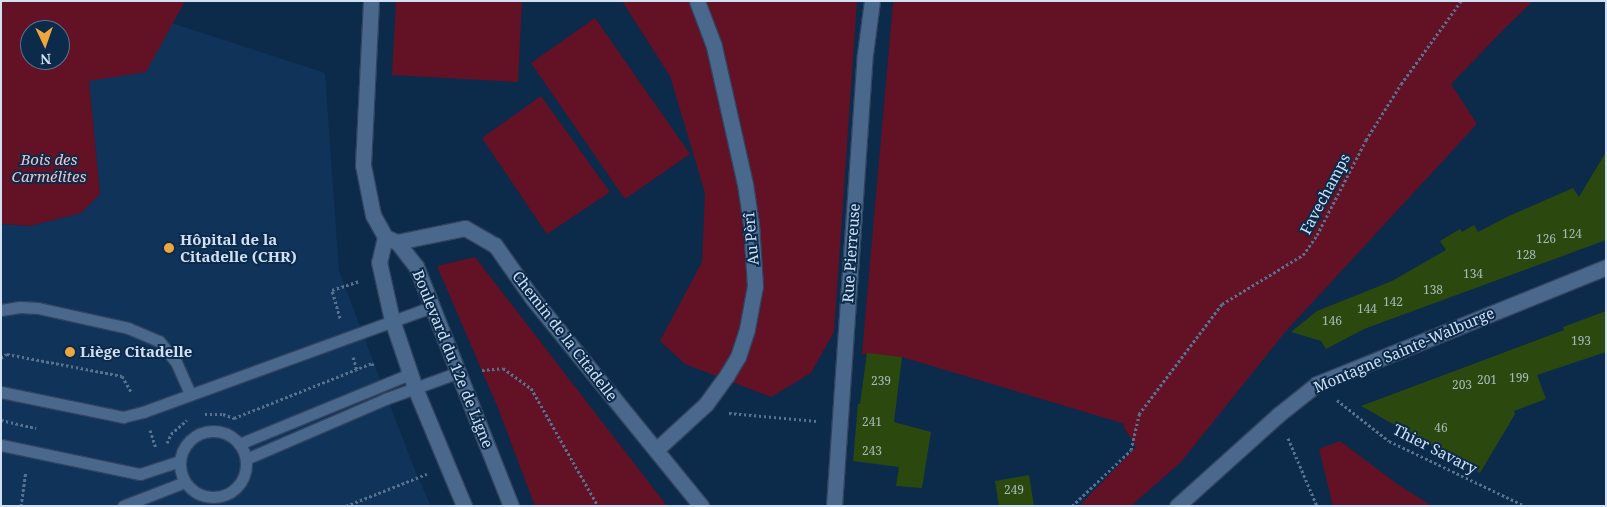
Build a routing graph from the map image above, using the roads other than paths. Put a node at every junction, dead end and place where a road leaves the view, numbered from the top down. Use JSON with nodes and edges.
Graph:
{"nodes":[{"id":1,"x":371,"y":1,"type":"edge"},
{"id":2,"x":698,"y":1,"type":"edge"},
{"id":3,"x":872,"y":1,"type":"edge"},
{"id":4,"x":391,"y":240,"type":"junction"},
{"id":5,"x":1606,"y":267,"type":"edge"},
{"id":6,"x":432,"y":307,"type":"junction"},
{"id":7,"x":1,"y":310,"type":"edge"},
{"id":8,"x":392,"y":320,"type":"junction"},
{"id":9,"x":459,"y":372,"type":"junction"},
{"id":10,"x":410,"y":374,"type":"junction"},
{"id":11,"x":415,"y":388,"type":"junction"},
{"id":12,"x":1,"y":392,"type":"edge"},
{"id":13,"x":190,"y":394,"type":"junction"},
{"id":14,"x":1,"y":444,"type":"edge"},
{"id":15,"x":239,"y":444,"type":"junction"},
{"id":16,"x":657,"y":449,"type":"junction"},
{"id":17,"x":246,"y":459,"type":"junction"},
{"id":18,"x":180,"y":461,"type":"junction"},
{"id":19,"x":185,"y":482,"type":"junction"},
{"id":20,"x":124,"y":506,"type":"edge"},
{"id":21,"x":464,"y":506,"type":"edge"},
{"id":22,"x":512,"y":506,"type":"edge"},
{"id":23,"x":701,"y":506,"type":"edge"},
{"id":24,"x":834,"y":506,"type":"edge"},
{"id":25,"x":1177,"y":506,"type":"edge"}],
"edges":[{"from":1,"to":4,"type":"street","name":"Boulevard du 12e de Ligne"},
{"from":2,"to":16,"type":"street","name":"Au Pèrî"},
{"from":3,"to":24,"type":"street","name":"Rue Pierreuse"},
{"from":4,"to":6,"type":"street","name":"Boulevard du 12e de Ligne"},
{"from":4,"to":8,"type":"street"},
{"from":4,"to":16,"type":"street","name":"Chemin de la Citadelle"},
{"from":5,"to":25,"type":"street","name":"Montagne Sainte-Walburge"},
{"from":6,"to":8,"type":"lane"},
{"from":6,"to":9,"type":"street","name":"Boulevard du 12e de Ligne"},
{"from":7,"to":13,"type":"lane"},
{"from":8,"to":10,"type":"street"},
{"from":8,"to":13,"type":"lane"},
{"from":9,"to":11,"type":"lane"},
{"from":9,"to":22,"type":"street","name":"Boulevard du 12e de Ligne"},
{"from":10,"to":11,"type":"street"},
{"from":10,"to":15,"type":"lane"},
{"from":11,"to":17,"type":"lane"},
{"from":11,"to":21,"type":"street"},
{"from":12,"to":13,"type":"lane"},
{"from":14,"to":18,"type":"lane"},
{"from":15,"to":17,"type":"lane"},
{"from":15,"to":18,"type":"lane"},
{"from":16,"to":23,"type":"street","name":"Chemin de la Citadelle"},
{"from":17,"to":19,"type":"lane"},
{"from":18,"to":19,"type":"lane"},
{"from":19,"to":20,"type":"lane"}]}
